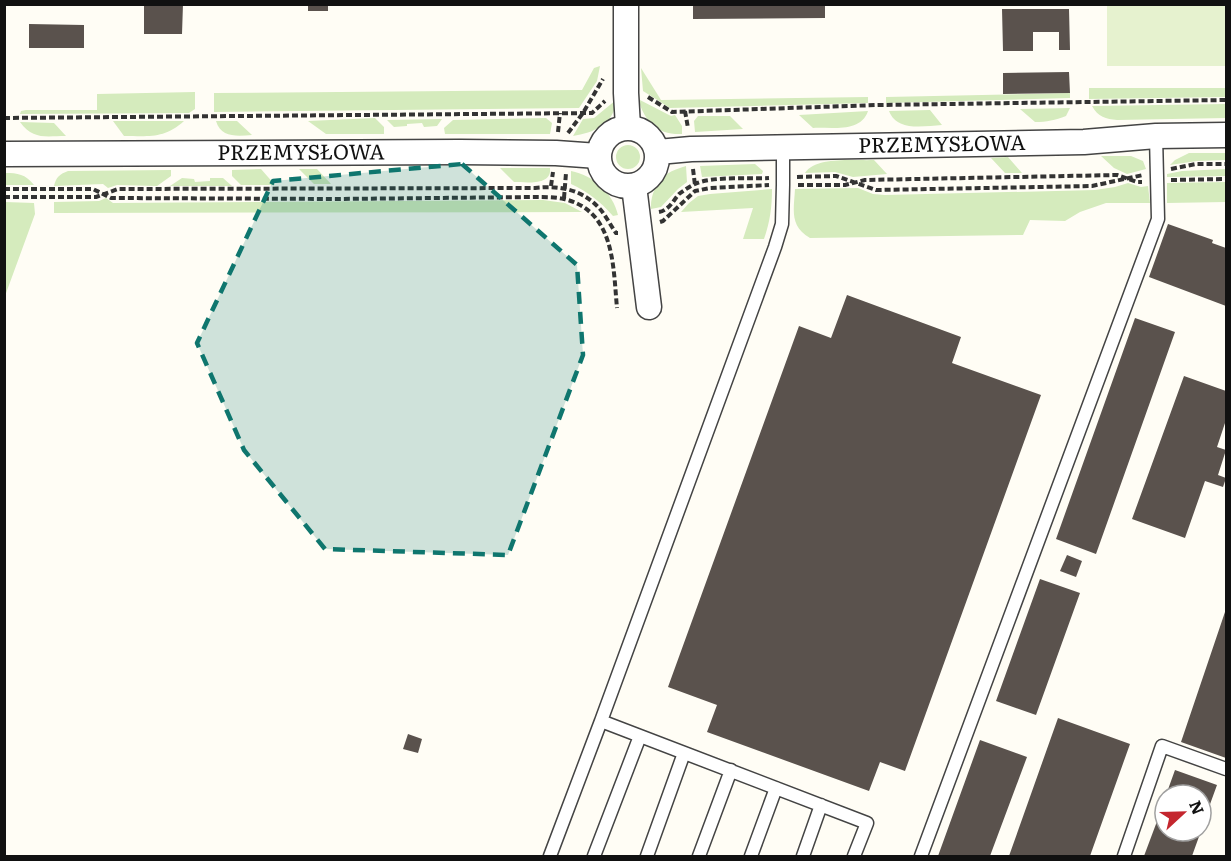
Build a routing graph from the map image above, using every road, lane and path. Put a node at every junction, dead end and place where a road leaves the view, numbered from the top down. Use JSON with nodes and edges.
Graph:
{"nodes":[{"id":1,"x":626,"y":4,"type":"edge"},
{"id":2,"x":605,"y":76,"type":"dead end"},
{"id":3,"x":628,"y":127,"type":"junction"},
{"id":4,"x":1227,"y":135,"type":"edge"},
{"id":5,"x":1156,"y":136,"type":"junction"},
{"id":6,"x":783,"y":146,"type":"junction"},
{"id":7,"x":658,"y":152,"type":"junction"},
{"id":8,"x":4,"y":154,"type":"edge"},
{"id":9,"x":567,"y":154,"type":"junction"},
{"id":10,"x":598,"y":156,"type":"junction"},
{"id":11,"x":1227,"y":164,"type":"edge"},
{"id":12,"x":1157,"y":176,"type":"junction"},
{"id":13,"x":1127,"y":179,"type":"junction"},
{"id":14,"x":1227,"y":179,"type":"edge"},
{"id":15,"x":783,"y":182,"type":"junction"},
{"id":16,"x":856,"y":182,"type":"junction"},
{"id":17,"x":634,"y":186,"type":"junction"},
{"id":18,"x":4,"y":189,"type":"edge"},
{"id":19,"x":566,"y":189,"type":"junction"},
{"id":20,"x":105,"y":194,"type":"junction"},
{"id":21,"x":4,"y":197,"type":"edge"},
{"id":22,"x":564,"y":198,"type":"junction"},
{"id":23,"x":638,"y":222,"type":"junction"},
{"id":24,"x":610,"y":224,"type":"junction"},
{"id":25,"x":604,"y":227,"type":"junction"},
{"id":26,"x":649,"y":307,"type":"dead end"},
{"id":27,"x":617,"y":308,"type":"dead end"},
{"id":28,"x":601,"y":721,"type":"junction"},
{"id":29,"x":640,"y":736,"type":"junction"},
{"id":30,"x":684,"y":753,"type":"junction"},
{"id":31,"x":1227,"y":769,"type":"edge"},
{"id":32,"x":731,"y":770,"type":"junction"},
{"id":33,"x":776,"y":788,"type":"junction"},
{"id":34,"x":821,"y":805,"type":"junction"},
{"id":35,"x":550,"y":856,"type":"edge"},
{"id":36,"x":594,"y":856,"type":"edge"},
{"id":37,"x":647,"y":856,"type":"edge"},
{"id":38,"x":699,"y":856,"type":"edge"},
{"id":39,"x":751,"y":856,"type":"edge"},
{"id":40,"x":803,"y":856,"type":"edge"},
{"id":41,"x":854,"y":856,"type":"edge"},
{"id":42,"x":921,"y":856,"type":"edge"},
{"id":43,"x":1124,"y":856,"type":"edge"}],
"edges":[{"from":1,"to":3,"type":"street"},
{"from":2,"to":9,"type":"path"},
{"from":3,"to":7,"type":"street"},
{"from":3,"to":10,"type":"street"},
{"from":4,"to":5,"type":"street","name":"PRZEMYSŁOWA"},
{"from":5,"to":6,"type":"street","name":"PRZEMYSŁOWA"},
{"from":5,"to":12,"type":"lane"},
{"from":6,"to":7,"type":"street","name":"PRZEMYSŁOWA"},
{"from":6,"to":15,"type":"lane"},
{"from":7,"to":17,"type":"street"},
{"from":8,"to":9,"type":"street","name":"PRZEMYSŁOWA"},
{"from":9,"to":10,"type":"street","name":"PRZEMYSŁOWA"},
{"from":9,"to":19,"type":"path"},
{"from":10,"to":17,"type":"street"},
{"from":11,"to":12,"type":"path"},
{"from":12,"to":13,"type":"path"},
{"from":12,"to":13,"type":"path"},
{"from":12,"to":14,"type":"path"},
{"from":12,"to":42,"type":"lane"},
{"from":13,"to":16,"type":"path"},
{"from":13,"to":16,"type":"path"},
{"from":15,"to":16,"type":"path"},
{"from":15,"to":16,"type":"path"},
{"from":15,"to":23,"type":"path"},
{"from":15,"to":23,"type":"path"},
{"from":15,"to":28,"type":"lane"},
{"from":17,"to":23,"type":"street"},
{"from":18,"to":20,"type":"path"},
{"from":19,"to":20,"type":"path"},
{"from":19,"to":22,"type":"path"},
{"from":19,"to":24,"type":"path"},
{"from":20,"to":21,"type":"path"},
{"from":20,"to":22,"type":"path"},
{"from":22,"to":25,"type":"path"},
{"from":23,"to":24,"type":"path"},
{"from":23,"to":24,"type":"path"},
{"from":23,"to":26,"type":"street"},
{"from":24,"to":25,"type":"path"},
{"from":25,"to":27,"type":"path"},
{"from":28,"to":29,"type":"lane"},
{"from":28,"to":35,"type":"lane"},
{"from":29,"to":30,"type":"lane"},
{"from":29,"to":36,"type":"lane"},
{"from":30,"to":32,"type":"lane"},
{"from":30,"to":37,"type":"lane"},
{"from":31,"to":43,"type":"lane"},
{"from":32,"to":33,"type":"lane"},
{"from":32,"to":38,"type":"lane"},
{"from":33,"to":34,"type":"lane"},
{"from":33,"to":39,"type":"lane"},
{"from":34,"to":40,"type":"lane"},
{"from":34,"to":41,"type":"lane"}]}
